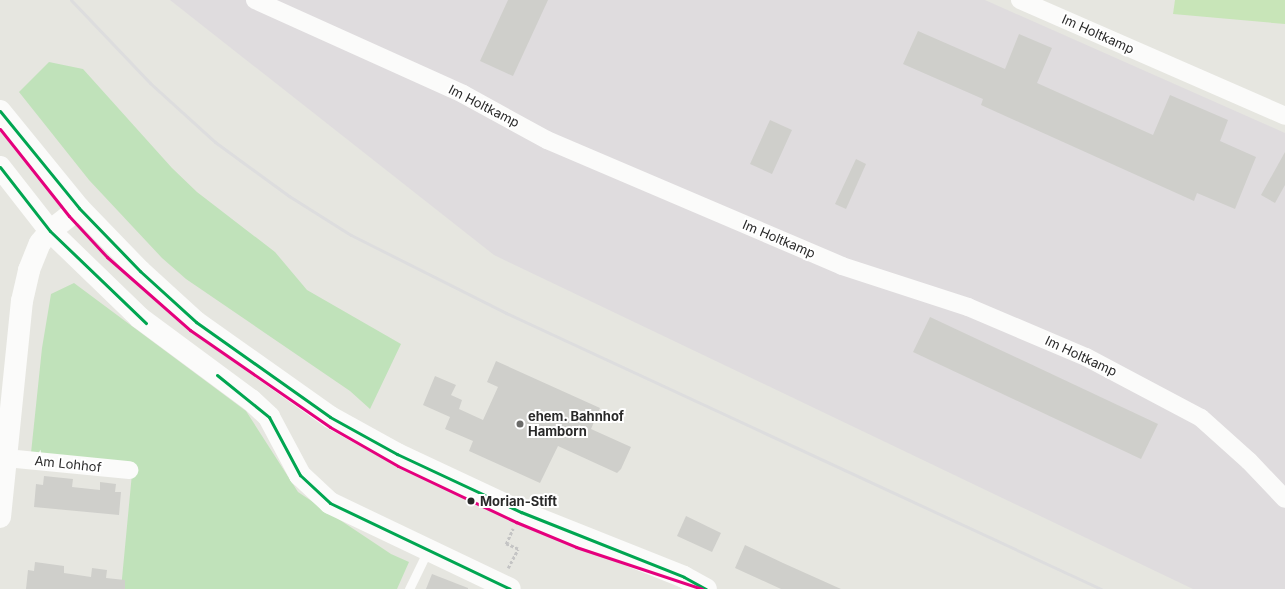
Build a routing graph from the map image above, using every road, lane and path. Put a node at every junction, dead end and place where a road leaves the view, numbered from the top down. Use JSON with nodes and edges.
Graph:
{"nodes":[{"id":1,"x":255,"y":0,"type":"edge"},
{"id":2,"x":1020,"y":0,"type":"edge"},
{"id":3,"x":0,"y":111,"type":"edge"},
{"id":4,"x":1285,"y":116,"type":"edge"},
{"id":5,"x":0,"y":167,"type":"edge"},
{"id":6,"x":79,"y":208,"type":"junction"},
{"id":7,"x":50,"y":231,"type":"junction"},
{"id":8,"x":6,"y":458,"type":"junction"},
{"id":9,"x":129,"y":470,"type":"dead end"},
{"id":10,"x":1285,"y":499,"type":"edge"},
{"id":11,"x":521,"y":512,"type":"junction"},
{"id":12,"x":0,"y":517,"type":"edge"},
{"id":13,"x":428,"y":550,"type":"junction"},
{"id":14,"x":505,"y":587,"type":"edge"},
{"id":15,"x":409,"y":589,"type":"edge"},
{"id":16,"x":706,"y":589,"type":"edge"}],
"edges":[{"from":1,"to":10,"type":"street","name":"Im Holtkamp"},
{"from":2,"to":4,"type":"street","name":"Im Holtkamp"},
{"from":3,"to":6,"type":"street"},
{"from":5,"to":7,"type":"street"},
{"from":6,"to":7,"type":"street"},
{"from":6,"to":11,"type":"street"},
{"from":7,"to":8,"type":"street"},
{"from":7,"to":13,"type":"street"},
{"from":8,"to":9,"type":"street","name":"Am Lohhof"},
{"from":8,"to":12,"type":"street"},
{"from":11,"to":14,"type":"path"},
{"from":11,"to":16,"type":"street"},
{"from":13,"to":14,"type":"street"},
{"from":13,"to":15,"type":"lane"}]}
